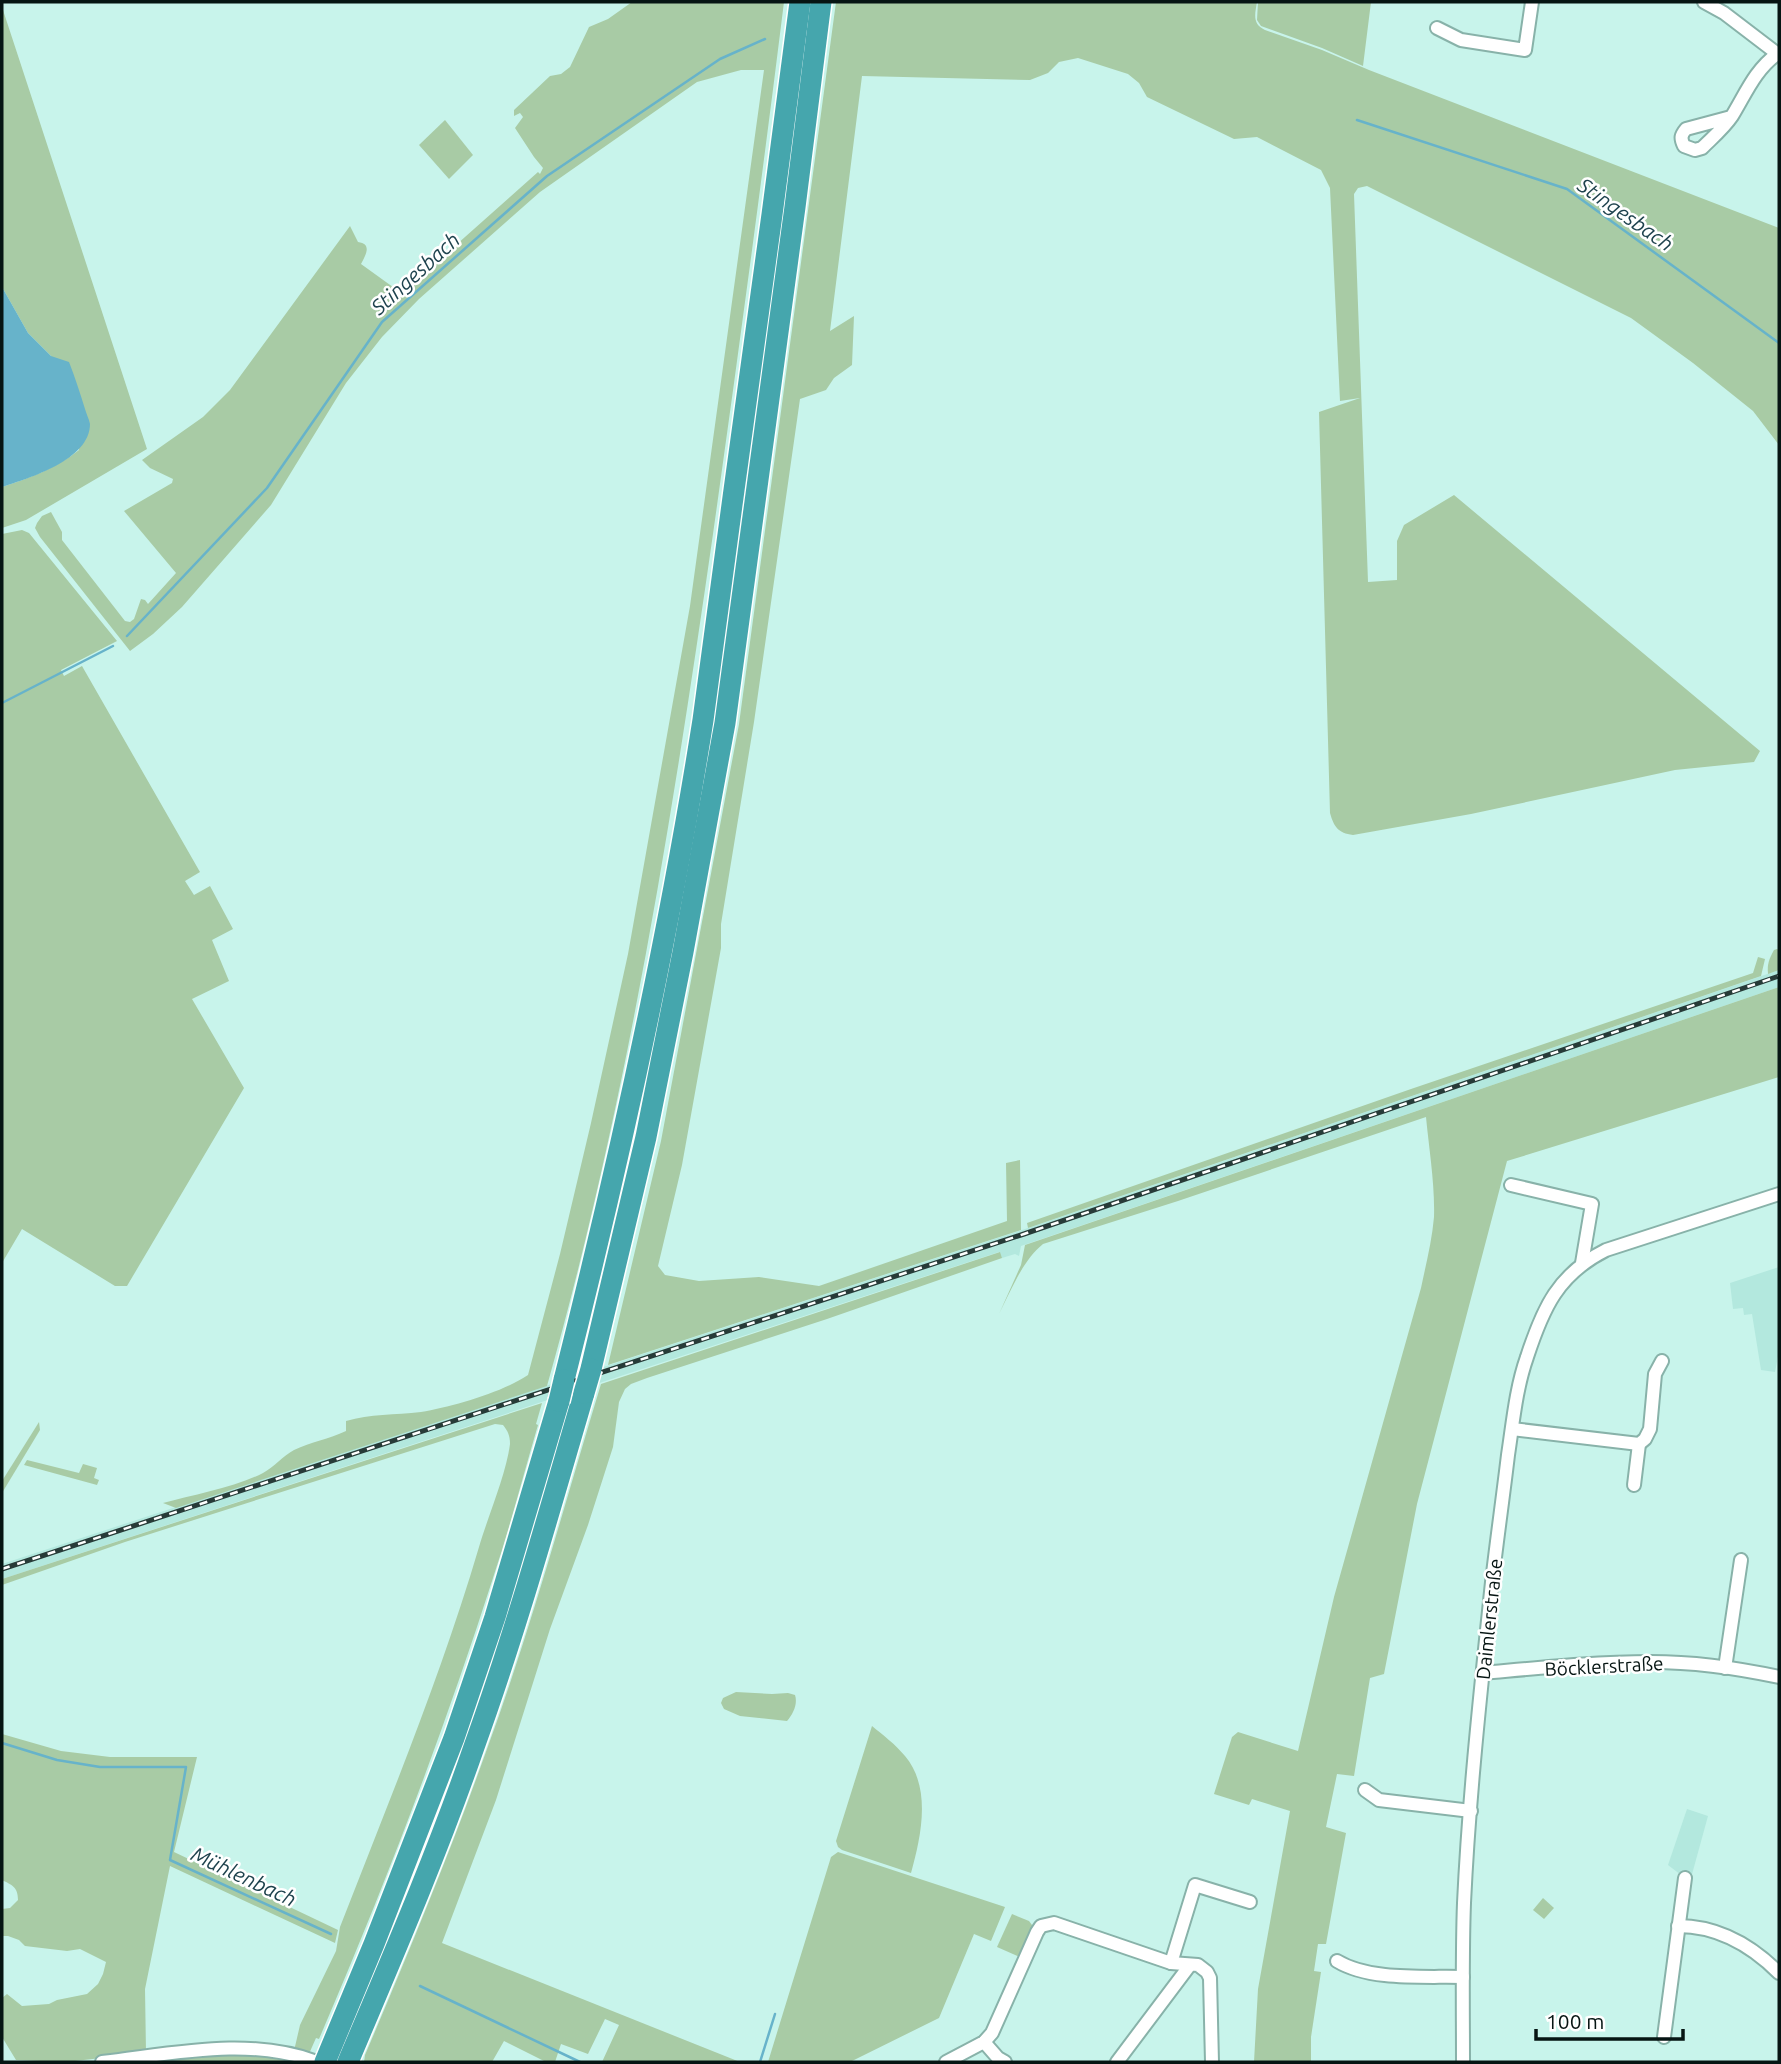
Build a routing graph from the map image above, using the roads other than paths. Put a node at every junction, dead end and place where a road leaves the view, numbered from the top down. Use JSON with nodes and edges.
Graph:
{"nodes":[{"id":1,"x":800,"y":2,"type":"edge"},
{"id":2,"x":821,"y":2,"type":"edge"},
{"id":3,"x":1532,"y":2,"type":"edge"},
{"id":4,"x":1704,"y":2,"type":"edge"},
{"id":5,"x":1437,"y":28,"type":"dead end"},
{"id":6,"x":1778,"y":55,"type":"edge"},
{"id":7,"x":1731,"y":117,"type":"dead end"},
{"id":8,"x":1511,"y":1185,"type":"dead end"},
{"id":9,"x":1779,"y":1194,"type":"edge"},
{"id":10,"x":1582,"y":1264,"type":"junction"},
{"id":11,"x":1661,"y":1361,"type":"dead end"},
{"id":12,"x":1512,"y":1429,"type":"junction"},
{"id":13,"x":1639,"y":1444,"type":"junction"},
{"id":14,"x":1634,"y":1485,"type":"dead end"},
{"id":15,"x":1741,"y":1560,"type":"dead end"},
{"id":16,"x":1725,"y":1668,"type":"junction"},
{"id":17,"x":1483,"y":1673,"type":"junction"},
{"id":18,"x":1779,"y":1677,"type":"edge"},
{"id":19,"x":1365,"y":1790,"type":"dead end"},
{"id":20,"x":1471,"y":1811,"type":"junction"},
{"id":21,"x":1685,"y":1878,"type":"dead end"},
{"id":22,"x":1250,"y":1902,"type":"dead end"},
{"id":23,"x":1678,"y":1926,"type":"junction"},
{"id":24,"x":1337,"y":1961,"type":"dead end"},
{"id":25,"x":1171,"y":1963,"type":"junction"},
{"id":26,"x":1190,"y":1965,"type":"junction"},
{"id":27,"x":1779,"y":1973,"type":"edge"},
{"id":28,"x":1463,"y":1977,"type":"junction"},
{"id":29,"x":1664,"y":2038,"type":"dead end"},
{"id":30,"x":984,"y":2042,"type":"junction"},
{"id":31,"x":323,"y":2061,"type":"edge"},
{"id":32,"x":997,"y":2061,"type":"edge"},
{"id":33,"x":102,"y":2062,"type":"edge"},
{"id":34,"x":348,"y":2062,"type":"edge"},
{"id":35,"x":950,"y":2062,"type":"edge"},
{"id":36,"x":1117,"y":2062,"type":"edge"},
{"id":37,"x":1212,"y":2062,"type":"edge"},
{"id":38,"x":1463,"y":2062,"type":"edge"}],
"edges":[{"from":1,"to":31,"type":"highway"},
{"from":2,"to":34,"type":"highway","bridge":true},
{"from":3,"to":5,"type":"street"},
{"from":4,"to":6,"type":"street"},
{"from":6,"to":7,"type":"street"},
{"from":8,"to":10,"type":"street"},
{"from":9,"to":10,"type":"street","name":"Daimlerstraße"},
{"from":10,"to":12,"type":"street","name":"Daimlerstraße"},
{"from":11,"to":13,"type":"street"},
{"from":12,"to":13,"type":"street"},
{"from":12,"to":17,"type":"street","name":"Daimlerstraße"},
{"from":13,"to":14,"type":"street"},
{"from":15,"to":16,"type":"street"},
{"from":16,"to":17,"type":"street","name":"Böcklerstraße"},
{"from":16,"to":18,"type":"street","name":"Böcklerstraße"},
{"from":17,"to":20,"type":"street","name":"Daimlerstraße"},
{"from":19,"to":20,"type":"street"},
{"from":20,"to":28,"type":"street","name":"Daimlerstraße"},
{"from":21,"to":23,"type":"street"},
{"from":22,"to":25,"type":"street"},
{"from":23,"to":27,"type":"street"},
{"from":23,"to":29,"type":"street"},
{"from":24,"to":28,"type":"street"},
{"from":25,"to":26,"type":"street"},
{"from":25,"to":30,"type":"street"},
{"from":26,"to":36,"type":"street"},
{"from":26,"to":37,"type":"street"},
{"from":28,"to":38,"type":"street","name":"Daimlerstraße"},
{"from":30,"to":32,"type":"street"},
{"from":30,"to":35,"type":"street"},
{"from":31,"to":33,"type":"street"}]}
